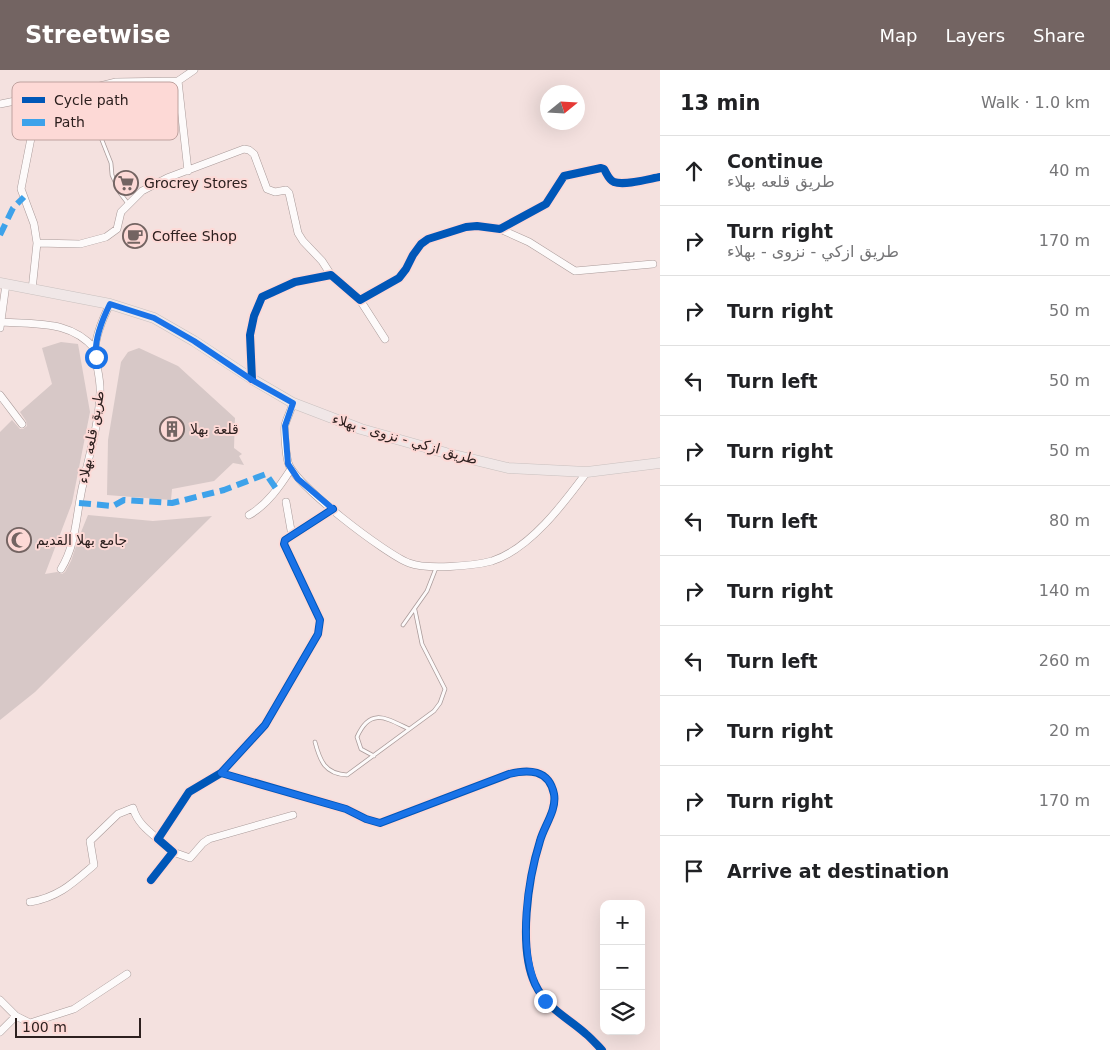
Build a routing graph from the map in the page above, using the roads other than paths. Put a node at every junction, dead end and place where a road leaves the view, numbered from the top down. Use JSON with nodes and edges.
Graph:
{"nodes":[{"id":1,"x":194,"y":70,"type":"edge"},
{"id":2,"x":178,"y":81,"type":"junction"},
{"id":3,"x":116,"y":82,"type":"edge"},
{"id":4,"x":30,"y":140,"type":"edge"},
{"id":5,"x":102,"y":140,"type":"edge"},
{"id":6,"x":188,"y":171,"type":"junction"},
{"id":7,"x":660,"y":177,"type":"edge"},
{"id":8,"x":129,"y":205,"type":"junction"},
{"id":9,"x":500,"y":229,"type":"junction"},
{"id":10,"x":37,"y":243,"type":"junction"},
{"id":11,"x":653,"y":264,"type":"dead end"},
{"id":12,"x":331,"y":275,"type":"junction"},
{"id":13,"x":3,"y":284,"type":"edge"},
{"id":14,"x":32,"y":290,"type":"junction"},
{"id":15,"x":360,"y":300,"type":"junction"},
{"id":16,"x":110,"y":304,"type":"junction"},
{"id":17,"x":1,"y":325,"type":"edge"},
{"id":18,"x":385,"y":340,"type":"dead end"},
{"id":19,"x":95,"y":349,"type":"junction"},
{"id":20,"x":252,"y":380,"type":"junction"},
{"id":21,"x":0,"y":395,"type":"edge"},
{"id":22,"x":293,"y":403,"type":"junction"},
{"id":23,"x":22,"y":424,"type":"dead end"},
{"id":24,"x":660,"y":463,"type":"edge"},
{"id":25,"x":291,"y":469,"type":"junction"},
{"id":26,"x":587,"y":472,"type":"junction"},
{"id":27,"x":286,"y":502,"type":"dead end"},
{"id":28,"x":333,"y":509,"type":"junction"},
{"id":29,"x":249,"y":516,"type":"dead end"},
{"id":30,"x":292,"y":536,"type":"junction"},
{"id":31,"x":436,"y":568,"type":"junction"},
{"id":32,"x":60,"y":569,"type":"dead end"},
{"id":33,"x":415,"y":610,"type":"junction"},
{"id":34,"x":403,"y":626,"type":"dead end"},
{"id":35,"x":409,"y":729,"type":"junction"},
{"id":36,"x":316,"y":742,"type":"dead end"},
{"id":37,"x":374,"y":756,"type":"junction"},
{"id":38,"x":221,"y":773,"type":"junction"},
{"id":39,"x":293,"y":815,"type":"dead end"},
{"id":40,"x":158,"y":839,"type":"junction"},
{"id":41,"x":173,"y":852,"type":"junction"},
{"id":42,"x":151,"y":880,"type":"dead end"},
{"id":43,"x":30,"y":902,"type":"dead end"},
{"id":44,"x":127,"y":974,"type":"dead end"},
{"id":45,"x":0,"y":1000,"type":"edge"},
{"id":46,"x":16,"y":1016,"type":"junction"},
{"id":47,"x":0,"y":1032,"type":"edge"},
{"id":48,"x":602,"y":1050,"type":"edge"}],
"edges":[{"from":1,"to":2,"type":"street"},
{"from":2,"to":3,"type":"street"},
{"from":2,"to":6,"type":"street"},
{"from":4,"to":10,"type":"street"},
{"from":5,"to":8,"type":"lane"},
{"from":6,"to":8,"type":"street"},
{"from":6,"to":12,"type":"street"},
{"from":7,"to":9,"type":"street"},
{"from":8,"to":10,"type":"street"},
{"from":9,"to":11,"type":"street"},
{"from":9,"to":15,"type":"street"},
{"from":10,"to":14,"type":"street"},
{"from":12,"to":15,"type":"street"},
{"from":12,"to":20,"type":"street"},
{"from":13,"to":14,"type":"main road","name":"طريق ازكي - نزوى - بهلاء"},
{"from":13,"to":17,"type":"street"},
{"from":14,"to":16,"type":"main road","name":"طريق ازكي - نزوى - بهلاء"},
{"from":15,"to":18,"type":"street"},
{"from":16,"to":19,"type":"street","name":"طريق قلعه بهلاء"},
{"from":16,"to":20,"type":"main road","name":"طريق ازكي - نزوى - بهلاء"},
{"from":17,"to":19,"type":"street"},
{"from":19,"to":32,"type":"street","name":"طريق قلعه بهلاء"},
{"from":20,"to":22,"type":"main road","name":"طريق ازكي - نزوى - بهلاء"},
{"from":21,"to":23,"type":"street"},
{"from":22,"to":25,"type":"street"},
{"from":22,"to":26,"type":"main road","name":"طريق ازكي - نزوى - بهلاء"},
{"from":24,"to":26,"type":"main road","name":"طريق ازكي - نزوى - بهلاء"},
{"from":25,"to":28,"type":"street"},
{"from":25,"to":29,"type":"street"},
{"from":26,"to":31,"type":"street"},
{"from":27,"to":30,"type":"street"},
{"from":28,"to":30,"type":"street"},
{"from":28,"to":31,"type":"street"},
{"from":30,"to":38,"type":"street"},
{"from":31,"to":33,"type":"lane"},
{"from":33,"to":34,"type":"lane"},
{"from":33,"to":35,"type":"lane"},
{"from":35,"to":37,"type":"lane"},
{"from":35,"to":37,"type":"lane"},
{"from":36,"to":37,"type":"lane"},
{"from":38,"to":40,"type":"street"},
{"from":38,"to":48,"type":"street"},
{"from":39,"to":41,"type":"street"},
{"from":40,"to":41,"type":"street"},
{"from":40,"to":43,"type":"street"},
{"from":41,"to":42,"type":"street"},
{"from":44,"to":46,"type":"street"},
{"from":45,"to":46,"type":"street"},
{"from":46,"to":47,"type":"street"}]}
